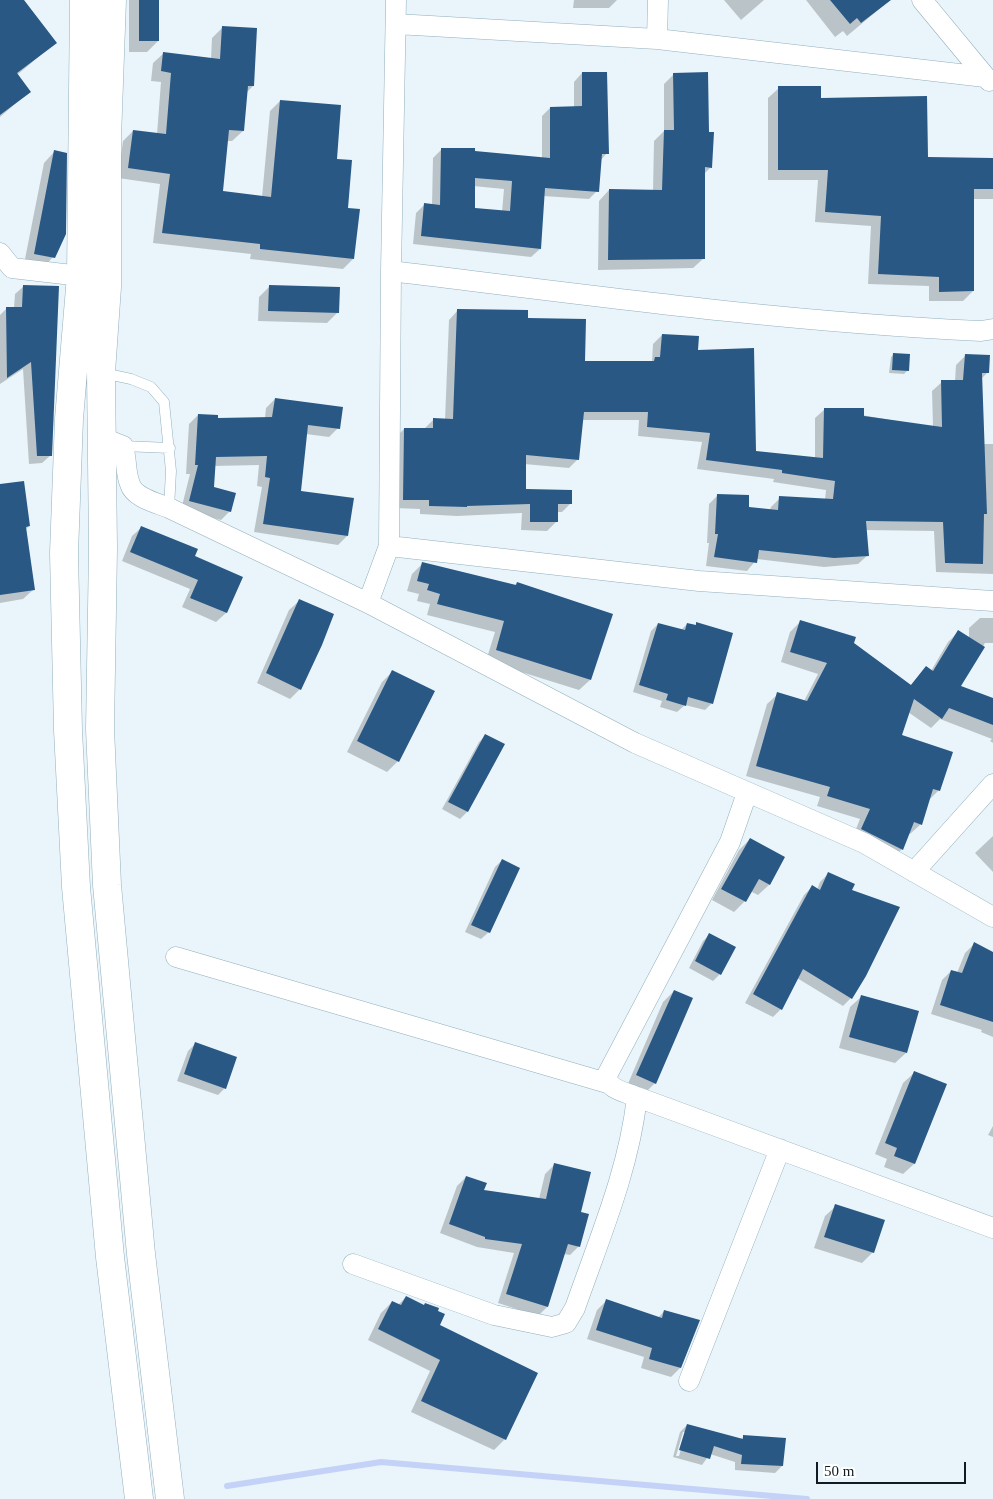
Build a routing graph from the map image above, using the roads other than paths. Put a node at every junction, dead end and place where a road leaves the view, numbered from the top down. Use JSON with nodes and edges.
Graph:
{"nodes":[{"id":1,"x":84,"y":0,"type":"edge"},
{"id":2,"x":112,"y":0,"type":"edge"},
{"id":3,"x":396,"y":0,"type":"edge"},
{"id":4,"x":658,"y":0,"type":"edge"},
{"id":5,"x":922,"y":0,"type":"edge"},
{"id":6,"x":396,"y":24,"type":"junction"},
{"id":7,"x":657,"y":39,"type":"junction"},
{"id":8,"x":98,"y":51,"type":"junction"},
{"id":9,"x":989,"y":81,"type":"edge"},
{"id":10,"x":4,"y":266,"type":"edge"},
{"id":11,"x":391,"y":271,"type":"junction"},
{"id":12,"x":81,"y":276,"type":"junction"},
{"id":13,"x":993,"y":329,"type":"edge"},
{"id":14,"x":102,"y":372,"type":"junction"},
{"id":15,"x":113,"y":442,"type":"junction"},
{"id":16,"x":170,"y":448,"type":"junction"},
{"id":17,"x":169,"y":508,"type":"junction"},
{"id":18,"x":389,"y":546,"type":"junction"},
{"id":19,"x":993,"y":601,"type":"edge"},
{"id":20,"x":368,"y":603,"type":"junction"},
{"id":21,"x":993,"y":784,"type":"edge"},
{"id":22,"x":747,"y":793,"type":"junction"},
{"id":23,"x":914,"y":872,"type":"junction"},
{"id":24,"x":993,"y":917,"type":"edge"},
{"id":25,"x":176,"y":957,"type":"dead end"},
{"id":26,"x":607,"y":1083,"type":"junction"},
{"id":27,"x":637,"y":1097,"type":"junction"},
{"id":28,"x":780,"y":1149,"type":"junction"},
{"id":29,"x":993,"y":1228,"type":"edge"},
{"id":30,"x":353,"y":1264,"type":"dead end"},
{"id":31,"x":689,"y":1381,"type":"dead end"},
{"id":32,"x":139,"y":1499,"type":"edge"},
{"id":33,"x":170,"y":1499,"type":"edge"}],
"edges":[{"from":1,"to":8,"type":"main road"},
{"from":2,"to":8,"type":"main road"},
{"from":3,"to":6,"type":"street"},
{"from":4,"to":7,"type":"street"},
{"from":5,"to":9,"type":"street"},
{"from":6,"to":7,"type":"street"},
{"from":6,"to":11,"type":"street"},
{"from":7,"to":9,"type":"street"},
{"from":8,"to":12,"type":"main road"},
{"from":8,"to":14,"type":"main road"},
{"from":10,"to":12,"type":"street"},
{"from":11,"to":13,"type":"street"},
{"from":11,"to":18,"type":"street"},
{"from":12,"to":32,"type":"main road"},
{"from":14,"to":15,"type":"main road"},
{"from":14,"to":16,"type":"lane"},
{"from":15,"to":16,"type":"lane"},
{"from":15,"to":17,"type":"street"},
{"from":15,"to":33,"type":"main road"},
{"from":16,"to":17,"type":"lane"},
{"from":17,"to":20,"type":"street"},
{"from":18,"to":19,"type":"street"},
{"from":18,"to":20,"type":"street"},
{"from":20,"to":22,"type":"street"},
{"from":21,"to":23,"type":"street"},
{"from":22,"to":23,"type":"street"},
{"from":22,"to":26,"type":"street"},
{"from":23,"to":24,"type":"street"},
{"from":25,"to":26,"type":"street"},
{"from":26,"to":27,"type":"street"},
{"from":27,"to":28,"type":"street"},
{"from":27,"to":30,"type":"street"},
{"from":28,"to":29,"type":"street"},
{"from":28,"to":31,"type":"street"}]}
